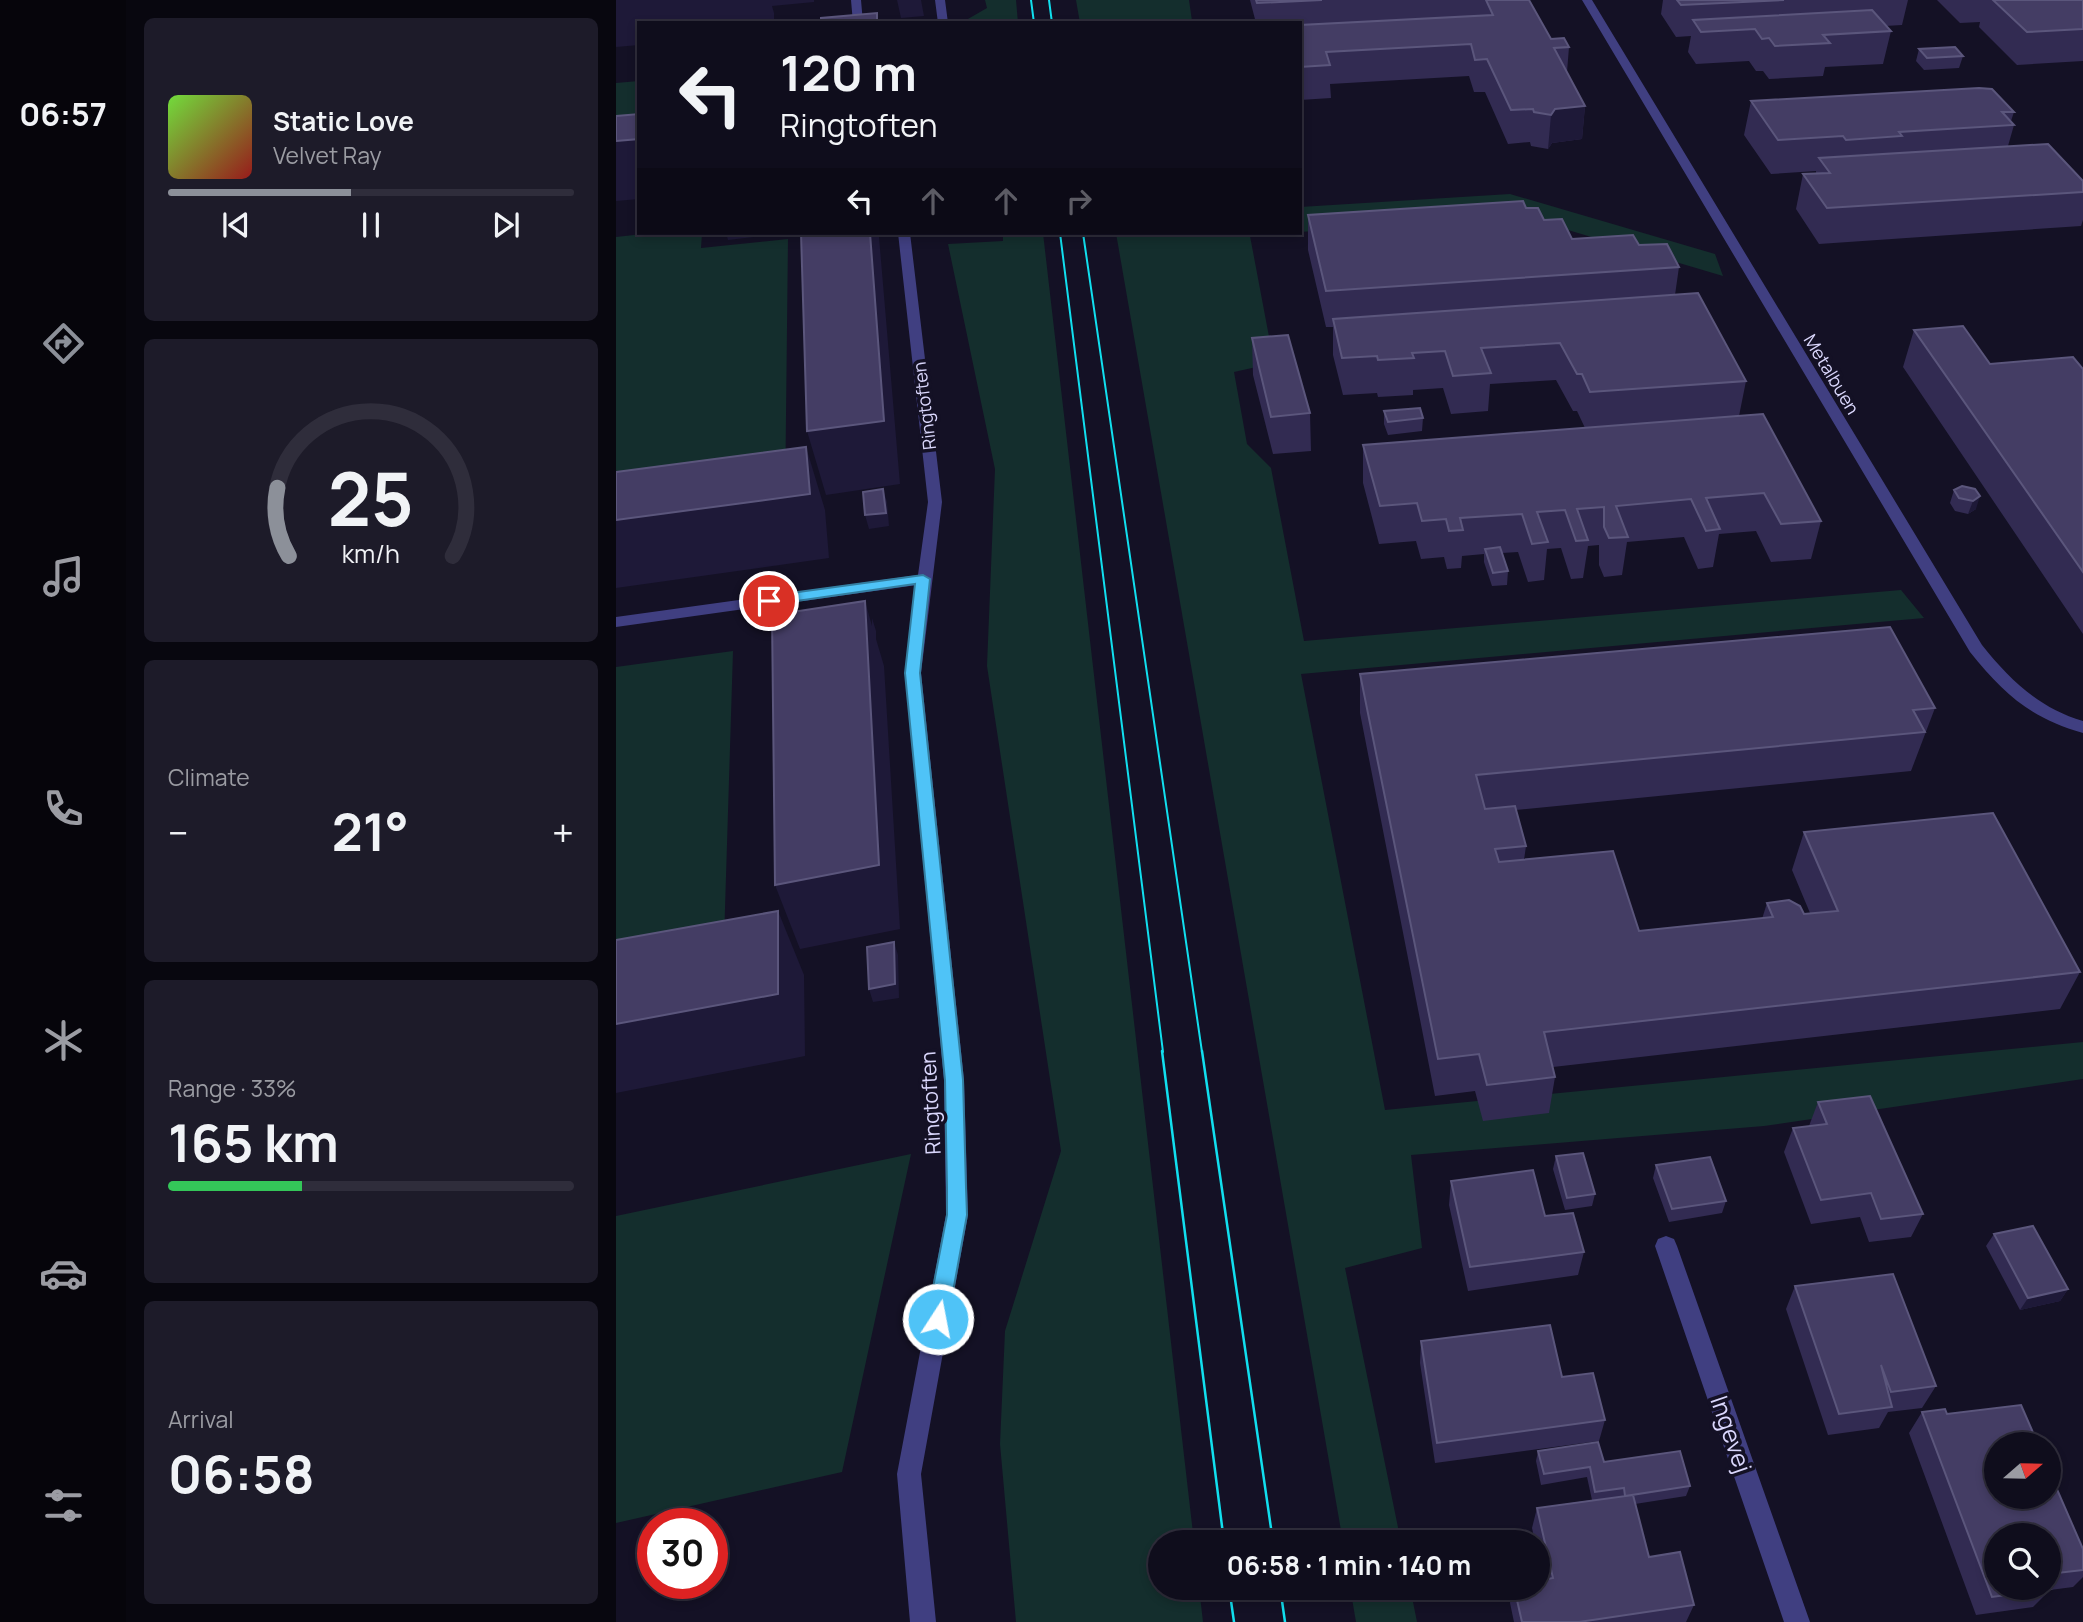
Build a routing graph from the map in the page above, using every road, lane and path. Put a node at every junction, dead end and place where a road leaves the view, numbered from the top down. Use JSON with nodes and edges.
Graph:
{"nodes":[{"id":1,"x":856,"y":0,"type":"edge"},
{"id":2,"x":940,"y":0,"type":"edge"},
{"id":3,"x":1587,"y":0,"type":"edge"},
{"id":4,"x":858,"y":21,"type":"edge"},
{"id":5,"x":943,"y":21,"type":"edge"},
{"id":6,"x":904,"y":235,"type":"edge"},
{"id":7,"x":923,"y":579,"type":"junction"},
{"id":8,"x":616,"y":622,"type":"edge"},
{"id":9,"x":2083,"y":727,"type":"edge"},
{"id":10,"x":1666,"y":1246,"type":"dead end"},
{"id":11,"x":923,"y":1622,"type":"edge"},
{"id":12,"x":1797,"y":1622,"type":"edge"}],
"edges":[{"from":1,"to":4,"type":"street"},
{"from":2,"to":5,"type":"street"},
{"from":3,"to":9,"type":"street","name":"Metalbuen"},
{"from":6,"to":7,"type":"street","name":"Ringtoften"},
{"from":7,"to":8,"type":"street"},
{"from":7,"to":11,"type":"street","name":"Ringtoften"},
{"from":10,"to":12,"type":"street","name":"Ingevej"}]}
